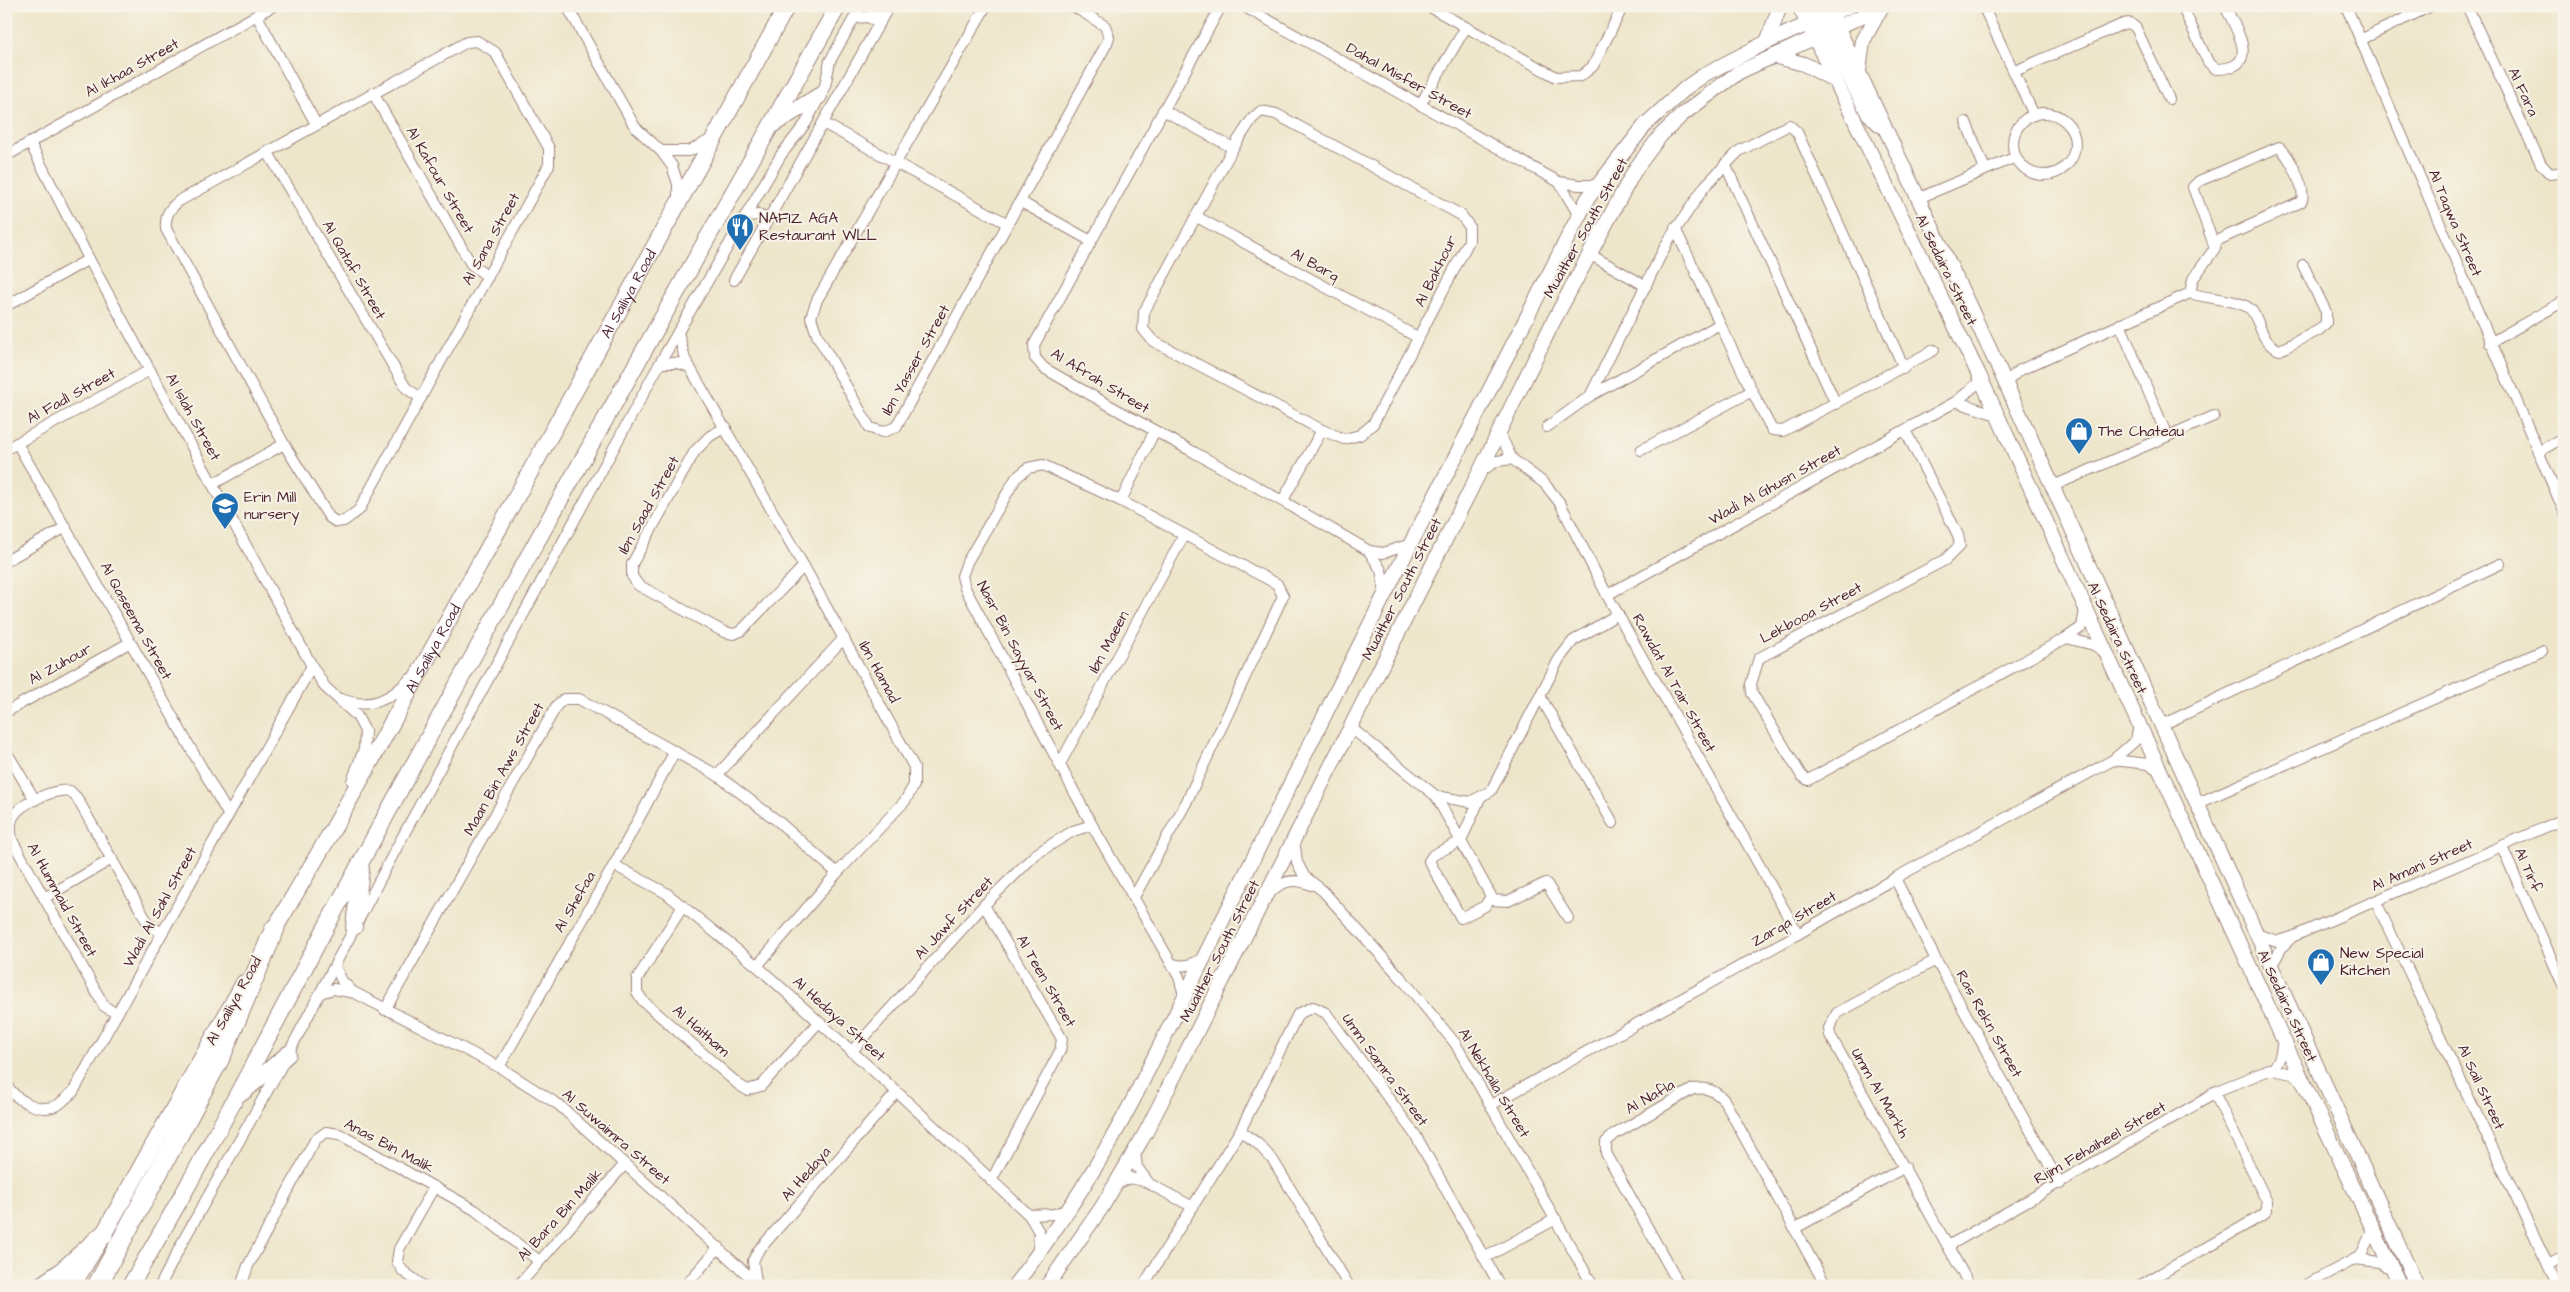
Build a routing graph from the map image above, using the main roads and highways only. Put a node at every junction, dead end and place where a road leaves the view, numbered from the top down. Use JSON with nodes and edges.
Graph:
{"nodes":[{"id":1,"x":787,"y":6,"type":"edge"},
{"id":2,"x":1780,"y":6,"type":"edge"},
{"id":3,"x":1799,"y":6,"type":"edge"},
{"id":4,"x":1814,"y":6,"type":"edge"},
{"id":5,"x":1850,"y":6,"type":"edge"},
{"id":6,"x":1883,"y":7,"type":"edge"},
{"id":7,"x":834,"y":11,"type":"edge"},
{"id":8,"x":1826,"y":13,"type":"edge"},
{"id":9,"x":1807,"y":25,"type":"junction"},
{"id":10,"x":1826,"y":33,"type":"junction"},
{"id":11,"x":1767,"y":42,"type":"junction"},
{"id":12,"x":1773,"y":56,"type":"junction"},
{"id":13,"x":1859,"y":72,"type":"junction"},
{"id":14,"x":1834,"y":80,"type":"junction"},
{"id":15,"x":819,"y":96,"type":"road end"},
{"id":16,"x":773,"y":124,"type":"junction"},
{"id":17,"x":1886,"y":130,"type":"junction"},
{"id":18,"x":362,"y":859,"type":"junction"},
{"id":19,"x":354,"y":927,"type":"road end"},
{"id":20,"x":275,"y":928,"type":"junction"},
{"id":21,"x":288,"y":1054,"type":"road end"},
{"id":22,"x":236,"y":1098,"type":"junction"},
{"id":23,"x":103,"y":1235,"type":"junction"},
{"id":24,"x":42,"y":1286,"type":"edge"},
{"id":25,"x":72,"y":1286,"type":"edge"},
{"id":26,"x":97,"y":1286,"type":"edge"},
{"id":27,"x":130,"y":1286,"type":"edge"},
{"id":28,"x":1014,"y":1286,"type":"edge"},
{"id":29,"x":1047,"y":1286,"type":"edge"},
{"id":30,"x":2400,"y":1286,"type":"edge"},
{"id":31,"x":2417,"y":1286,"type":"edge"}],
"edges":[{"from":1,"to":20,"type":"main road","name":"Al Sailiya Road"},
{"from":2,"to":11,"type":"main road"},
{"from":3,"to":9,"type":"main road","name":"Al Sedaira Street"},
{"from":4,"to":8,"type":"main road","name":"Al Sedaira Street"},
{"from":5,"to":8,"type":"main road","name":"Muaither South Street"},
{"from":6,"to":10,"type":"main road","name":"Muaither South Street"},
{"from":6,"to":13,"type":"main road"},
{"from":7,"to":16,"type":"main road"},
{"from":8,"to":9,"type":"main road","name":"Muaither South Street"},
{"from":8,"to":10,"type":"main road","name":"Al Sedaira Street"},
{"from":9,"to":10,"type":"main road","name":"Al Sedaira Street"},
{"from":9,"to":11,"type":"main road","name":"Muaither South Street"},
{"from":10,"to":12,"type":"main road","name":"Muaither South Street"},
{"from":10,"to":13,"type":"main road","name":"Al Sedaira Street"},
{"from":10,"to":14,"type":"main road","name":"Al Sedaira Street"},
{"from":10,"to":17,"type":"main road"},
{"from":11,"to":28,"type":"main road","name":"Muaither South Street"},
{"from":12,"to":14,"type":"main road"},
{"from":12,"to":29,"type":"main road","name":"Muaither South Street"},
{"from":13,"to":17,"type":"main road","name":"Al Sedaira Street"},
{"from":14,"to":30,"type":"main road","name":"Al Sedaira Street"},
{"from":15,"to":16,"type":"main road"},
{"from":16,"to":18,"type":"main road"},
{"from":17,"to":31,"type":"main road","name":"Al Sedaira Street"},
{"from":18,"to":19,"type":"main road"},
{"from":18,"to":22,"type":"main road"},
{"from":20,"to":23,"type":"main road","name":"Al Sailiya Road"},
{"from":20,"to":26,"type":"highway"},
{"from":21,"to":22,"type":"main road"},
{"from":22,"to":27,"type":"main road"},
{"from":23,"to":24,"type":"highway"},
{"from":23,"to":25,"type":"main road","name":"Al Sailiya Road"}]}
